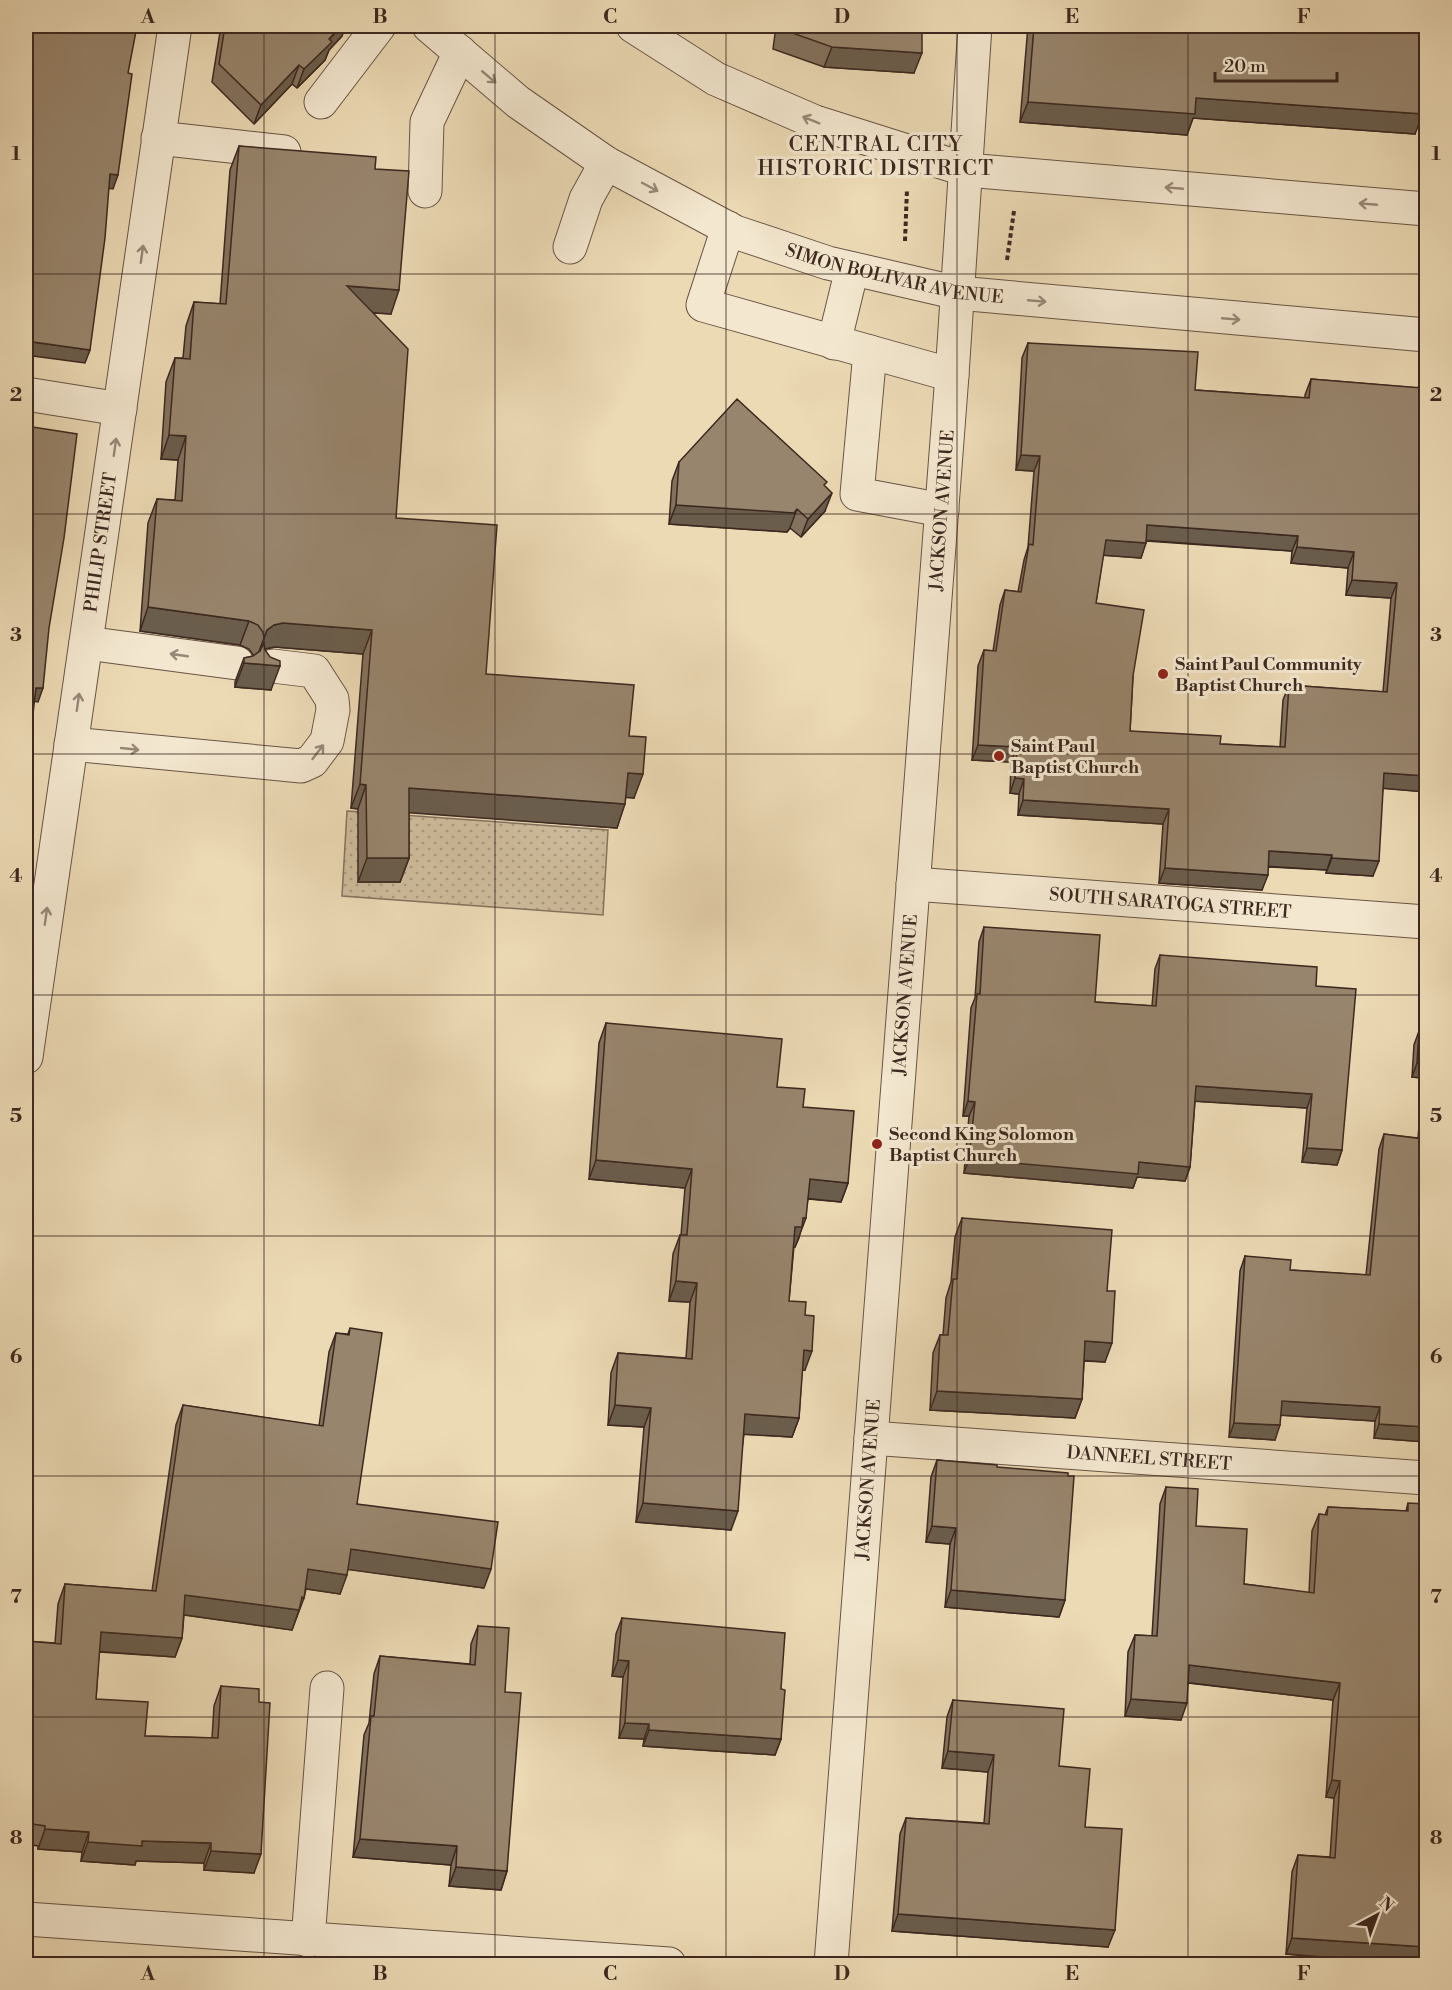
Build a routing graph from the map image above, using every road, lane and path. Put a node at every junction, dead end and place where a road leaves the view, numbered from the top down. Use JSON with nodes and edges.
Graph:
{"nodes":[{"id":1,"x":175,"y":26,"type":"edge"},
{"id":2,"x":379,"y":26,"type":"edge"},
{"id":3,"x":429,"y":26,"type":"edge"},
{"id":4,"x":633,"y":26,"type":"edge"},
{"id":5,"x":975,"y":26,"type":"edge"},
{"id":6,"x":460,"y":52,"type":"junction"},
{"id":7,"x":321,"y":102,"type":"dead end"},
{"id":8,"x":158,"y":138,"type":"junction"},
{"id":9,"x":291,"y":153,"type":"edge"},
{"id":10,"x":606,"y":163,"type":"junction"},
{"id":11,"x":967,"y":170,"type":"junction"},
{"id":12,"x":907,"y":186,"type":"dead end"},
{"id":13,"x":425,"y":191,"type":"dead end"},
{"id":14,"x":1015,"y":206,"type":"dead end"},
{"id":15,"x":1426,"y":209,"type":"edge"},
{"id":16,"x":728,"y":228,"type":"junction"},
{"id":17,"x":570,"y":247,"type":"dead end"},
{"id":18,"x":904,"y":251,"type":"dead end"},
{"id":19,"x":852,"y":269,"type":"junction"},
{"id":20,"x":1006,"y":271,"type":"dead end"},
{"id":21,"x":958,"y":293,"type":"junction"},
{"id":22,"x":1426,"y":334,"type":"edge"},
{"id":23,"x":834,"y":343,"type":"junction"},
{"id":24,"x":870,"y":352,"type":"junction"},
{"id":25,"x":952,"y":375,"type":"junction"},
{"id":26,"x":26,"y":394,"type":"edge"},
{"id":27,"x":120,"y":409,"type":"junction"},
{"id":28,"x":942,"y":510,"type":"junction"},
{"id":29,"x":86,"y":643,"type":"junction"},
{"id":30,"x":237,"y":663,"type":"dead end"},
{"id":31,"x":273,"y":666,"type":"edge"},
{"id":32,"x":71,"y":744,"type":"junction"},
{"id":33,"x":913,"y":884,"type":"junction"},
{"id":34,"x":1426,"y":922,"type":"edge"},
{"id":35,"x":26,"y":1049,"type":"edge"},
{"id":36,"x":872,"y":1438,"type":"junction"},
{"id":37,"x":1426,"y":1478,"type":"edge"},
{"id":38,"x":327,"y":1688,"type":"dead end"},
{"id":39,"x":26,"y":1919,"type":"edge"},
{"id":40,"x":308,"y":1940,"type":"junction"},
{"id":41,"x":669,"y":1965,"type":"edge"},
{"id":42,"x":831,"y":1965,"type":"edge"}],
"edges":[{"from":1,"to":8,"type":"street","name":"PHILIP STREET"},
{"from":2,"to":7,"type":"street"},
{"from":3,"to":6,"type":"street","name":"SIMON BOLIVAR AVENUE"},
{"from":11,"to":4,"type":"street","one_way":true},
{"from":5,"to":11,"type":"street","name":"JACKSON AVENUE"},
{"from":6,"to":10,"type":"street","name":"SIMON BOLIVAR AVENUE","one_way":true},
{"from":6,"to":13,"type":"street"},
{"from":8,"to":9,"type":"street"},
{"from":27,"to":8,"type":"street","name":"PHILIP STREET","one_way":true},
{"from":10,"to":16,"type":"street","name":"SIMON BOLIVAR AVENUE","one_way":true},
{"from":10,"to":17,"type":"street"},
{"from":15,"to":11,"type":"street","one_way":true},
{"from":11,"to":21,"type":"street","name":"JACKSON AVENUE"},
{"from":12,"to":18,"type":"path"},
{"from":14,"to":20,"type":"path"},
{"from":16,"to":19,"type":"street","name":"SIMON BOLIVAR AVENUE"},
{"from":16,"to":23,"type":"street"},
{"from":19,"to":21,"type":"street","name":"SIMON BOLIVAR AVENUE"},
{"from":19,"to":23,"type":"street"},
{"from":21,"to":22,"type":"street","name":"SIMON BOLIVAR AVENUE","one_way":true},
{"from":21,"to":25,"type":"street","name":"JACKSON AVENUE"},
{"from":23,"to":24,"type":"street"},
{"from":24,"to":25,"type":"street"},
{"from":24,"to":28,"type":"street"},
{"from":25,"to":28,"type":"street","name":"JACKSON AVENUE"},
{"from":26,"to":27,"type":"street"},
{"from":29,"to":27,"type":"street","name":"PHILIP STREET","one_way":true},
{"from":28,"to":33,"type":"street","name":"JACKSON AVENUE"},
{"from":30,"to":29,"type":"street","one_way":true},
{"from":32,"to":29,"type":"street","name":"PHILIP STREET","one_way":true},
{"from":32,"to":31,"type":"street","one_way":true},
{"from":35,"to":32,"type":"street","name":"PHILIP STREET","one_way":true},
{"from":33,"to":34,"type":"street","name":"SOUTH SARATOGA STREET"},
{"from":33,"to":36,"type":"street","name":"JACKSON AVENUE"},
{"from":36,"to":37,"type":"street","name":"DANNEEL STREET"},
{"from":36,"to":42,"type":"street","name":"JACKSON AVENUE"},
{"from":38,"to":40,"type":"street"},
{"from":39,"to":40,"type":"street"},
{"from":40,"to":41,"type":"street"}]}
